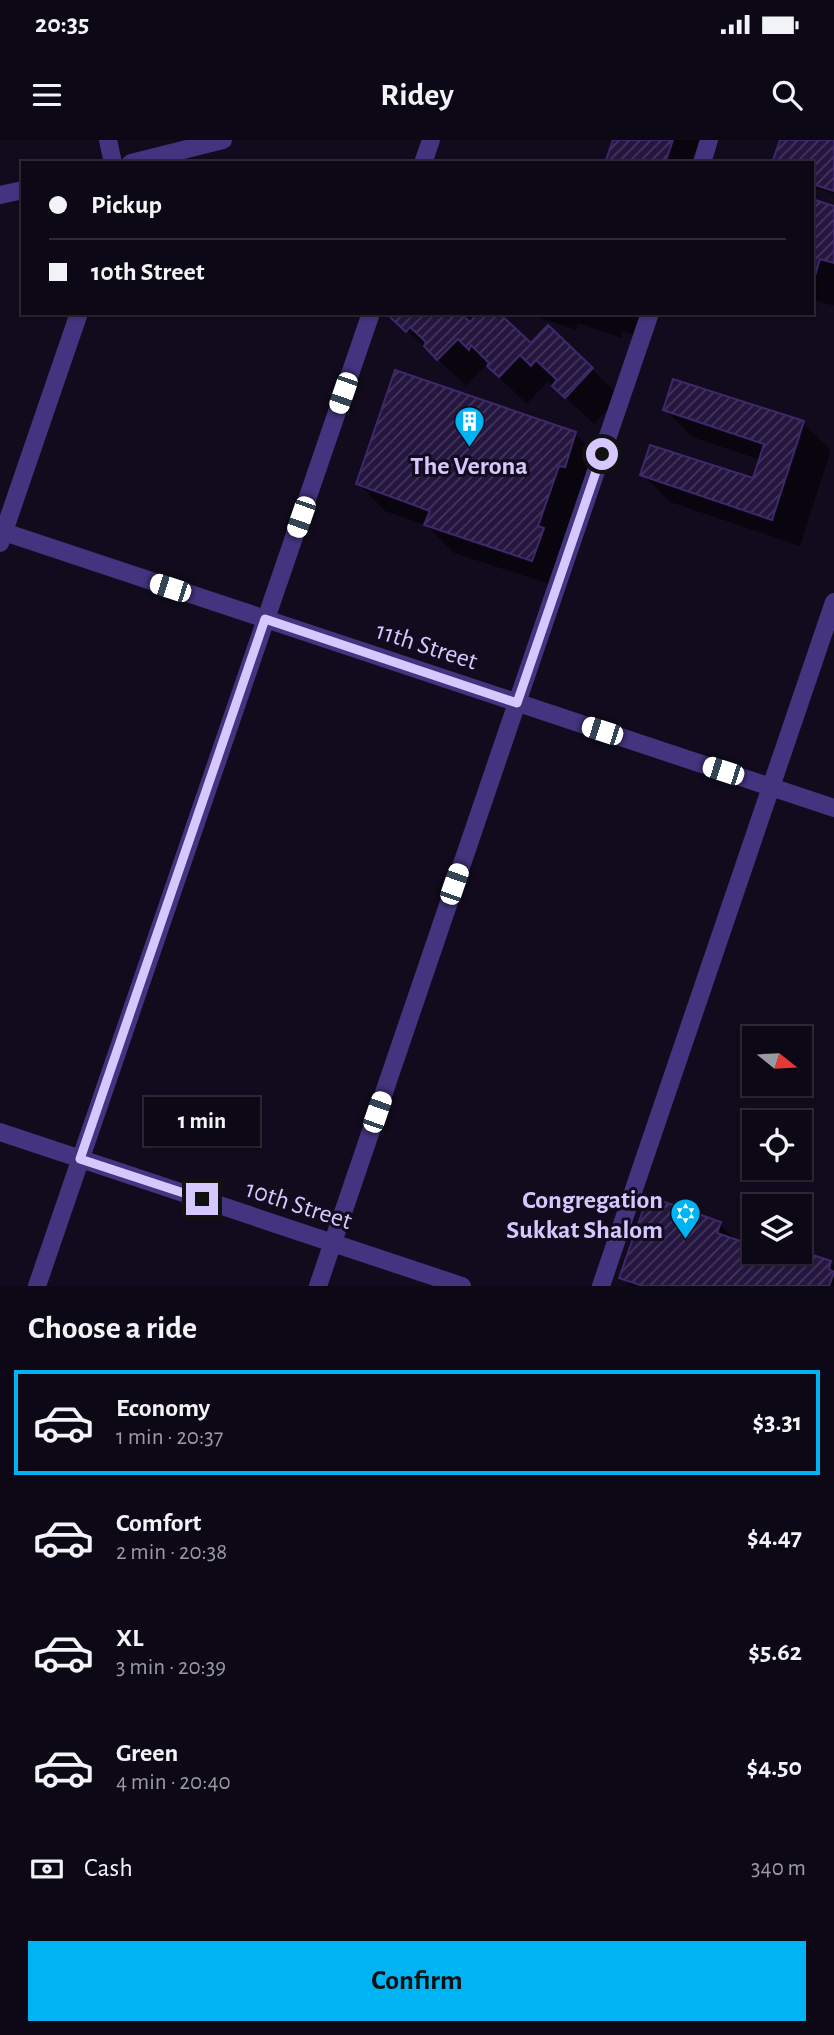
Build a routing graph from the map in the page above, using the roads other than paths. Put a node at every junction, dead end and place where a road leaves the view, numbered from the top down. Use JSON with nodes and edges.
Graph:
{"nodes":[{"id":1,"x":108,"y":140,"type":"edge"},
{"id":2,"x":223,"y":140,"type":"edge"},
{"id":3,"x":431,"y":140,"type":"edge"},
{"id":4,"x":709,"y":140,"type":"edge"},
{"id":5,"x":113,"y":161,"type":"edge"},
{"id":6,"x":139,"y":161,"type":"edge"},
{"id":7,"x":424,"y":161,"type":"edge"},
{"id":8,"x":703,"y":161,"type":"edge"},
{"id":9,"x":21,"y":190,"type":"edge"},
{"id":10,"x":0,"y":195,"type":"edge"},
{"id":11,"x":78,"y":315,"type":"edge"},
{"id":12,"x":370,"y":315,"type":"edge"},
{"id":13,"x":649,"y":315,"type":"edge"},
{"id":14,"x":2,"y":538,"type":"edge"},
{"id":15,"x":834,"y":602,"type":"edge"},
{"id":16,"x":265,"y":619,"type":"junction"},
{"id":17,"x":517,"y":703,"type":"junction"},
{"id":18,"x":771,"y":787,"type":"junction"},
{"id":19,"x":834,"y":808,"type":"edge"},
{"id":20,"x":0,"y":1132,"type":"edge"},
{"id":21,"x":80,"y":1159,"type":"junction"},
{"id":22,"x":333,"y":1243,"type":"junction"},
{"id":23,"x":37,"y":1286,"type":"edge"},
{"id":24,"x":318,"y":1286,"type":"edge"},
{"id":25,"x":462,"y":1286,"type":"edge"},
{"id":26,"x":601,"y":1286,"type":"edge"}],
"edges":[{"from":1,"to":5,"type":"street"},
{"from":2,"to":6,"type":"street"},
{"from":3,"to":7,"type":"street"},
{"from":4,"to":8,"type":"street"},
{"from":9,"to":10,"type":"street"},
{"from":11,"to":14,"type":"street"},
{"from":12,"to":16,"type":"street"},
{"from":13,"to":17,"type":"street"},
{"from":14,"to":16,"type":"street","name":"11th Street"},
{"from":15,"to":18,"type":"street"},
{"from":16,"to":17,"type":"street","name":"11th Street"},
{"from":16,"to":21,"type":"street"},
{"from":17,"to":18,"type":"street","name":"11th Street"},
{"from":17,"to":22,"type":"street"},
{"from":18,"to":19,"type":"street","name":"11th Street"},
{"from":18,"to":26,"type":"street"},
{"from":20,"to":21,"type":"street","name":"10th Street"},
{"from":21,"to":22,"type":"street","name":"10th Street"},
{"from":21,"to":23,"type":"street"},
{"from":22,"to":24,"type":"street"},
{"from":22,"to":25,"type":"street","name":"10th Street"}]}
